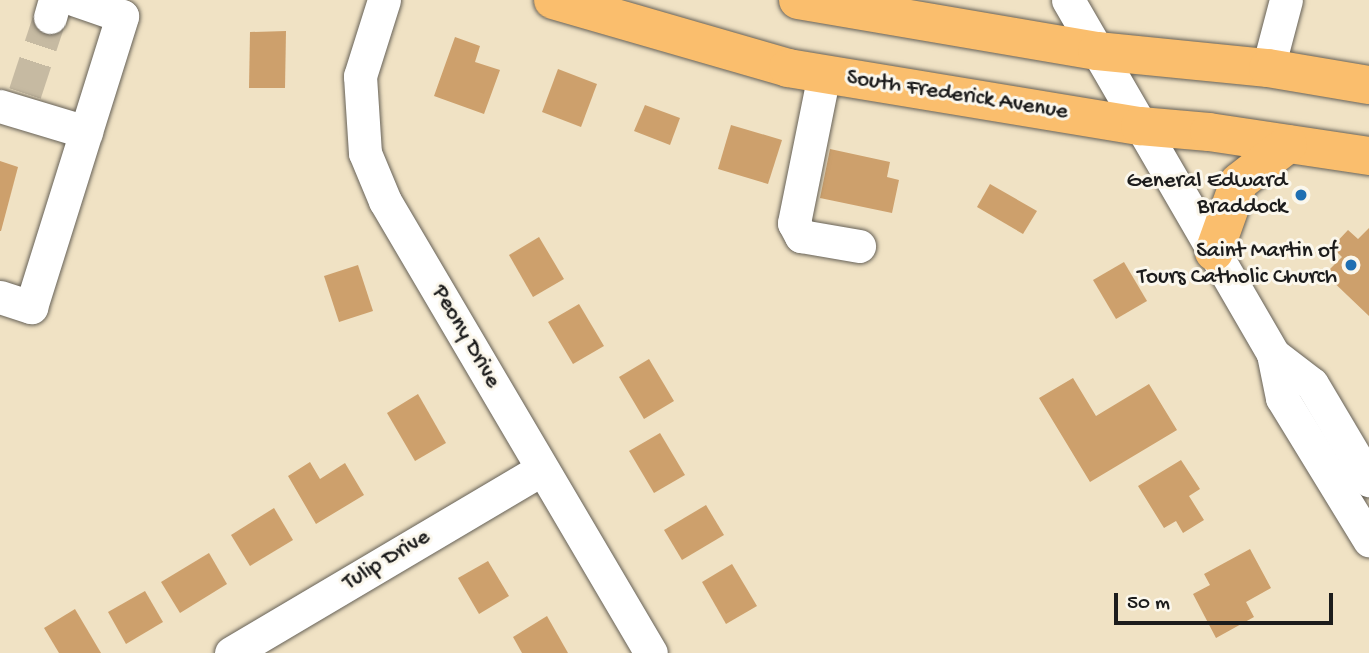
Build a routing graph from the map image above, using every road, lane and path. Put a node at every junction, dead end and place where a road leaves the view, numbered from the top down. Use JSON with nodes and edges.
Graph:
{"nodes":[{"id":1,"x":384,"y":0,"type":"edge"},
{"id":2,"x":553,"y":0,"type":"edge"},
{"id":3,"x":798,"y":0,"type":"edge"},
{"id":4,"x":1068,"y":0,"type":"edge"},
{"id":5,"x":1286,"y":0,"type":"edge"},
{"id":6,"x":71,"y":4,"type":"edge"},
{"id":7,"x":1097,"y":51,"type":"junction"},
{"id":8,"x":1268,"y":68,"type":"junction"},
{"id":9,"x":824,"y":74,"type":"junction"},
{"id":10,"x":1369,"y":85,"type":"edge"},
{"id":11,"x":15,"y":104,"type":"edge"},
{"id":12,"x":1140,"y":126,"type":"junction"},
{"id":13,"x":86,"y":132,"type":"junction"},
{"id":14,"x":1288,"y":144,"type":"junction"},
{"id":15,"x":1369,"y":156,"type":"edge"},
{"id":16,"x":859,"y":246,"type":"dead end"},
{"id":17,"x":1214,"y":252,"type":"junction"},
{"id":18,"x":0,"y":297,"type":"edge"},
{"id":19,"x":1337,"y":458,"type":"junction"},
{"id":20,"x":542,"y":469,"type":"junction"},
{"id":21,"x":1369,"y":480,"type":"edge"},
{"id":22,"x":1369,"y":540,"type":"edge"},
{"id":23,"x":231,"y":653,"type":"edge"},
{"id":24,"x":651,"y":653,"type":"edge"}],
"edges":[{"from":1,"to":20,"type":"street","name":"Peony Drive"},
{"from":2,"to":9,"type":"main road","name":"South Frederick Avenue"},
{"from":3,"to":7,"type":"main road"},
{"from":4,"to":7,"type":"street"},
{"from":5,"to":8,"type":"street"},
{"from":6,"to":13,"type":"street"},
{"from":7,"to":8,"type":"main road"},
{"from":7,"to":12,"type":"street"},
{"from":8,"to":10,"type":"main road"},
{"from":9,"to":12,"type":"main road","name":"South Frederick Avenue"},
{"from":9,"to":16,"type":"street"},
{"from":11,"to":13,"type":"street"},
{"from":12,"to":14,"type":"main road","name":"South Frederick Avenue"},
{"from":12,"to":17,"type":"street"},
{"from":13,"to":18,"type":"street"},
{"from":14,"to":15,"type":"main road","name":"South Frederick Avenue"},
{"from":14,"to":17,"type":"main road"},
{"from":17,"to":19,"type":"street"},
{"from":19,"to":21,"type":"street"},
{"from":19,"to":22,"type":"street"},
{"from":20,"to":23,"type":"street","name":"Tulip Drive"},
{"from":20,"to":24,"type":"street","name":"Peony Drive"}]}
